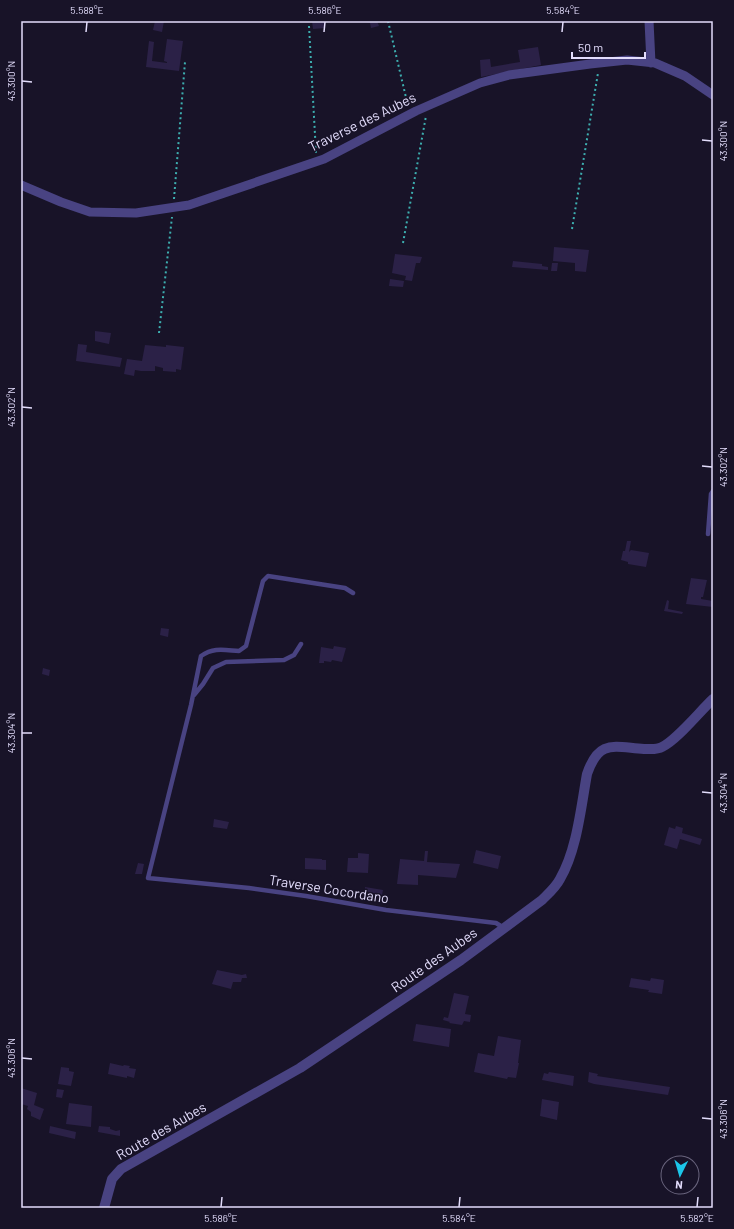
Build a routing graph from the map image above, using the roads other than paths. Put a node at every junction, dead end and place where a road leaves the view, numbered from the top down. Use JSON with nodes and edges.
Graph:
{"nodes":[{"id":1,"x":649,"y":21,"type":"edge"},
{"id":2,"x":651,"y":63,"type":"junction"},
{"id":3,"x":713,"y":95,"type":"edge"},
{"id":4,"x":21,"y":185,"type":"edge"},
{"id":5,"x":713,"y":491,"type":"edge"},
{"id":6,"x":708,"y":534,"type":"dead end"},
{"id":7,"x":353,"y":593,"type":"dead end"},
{"id":8,"x":301,"y":644,"type":"dead end"},
{"id":9,"x":192,"y":696,"type":"junction"},
{"id":10,"x":713,"y":698,"type":"edge"},
{"id":11,"x":504,"y":928,"type":"junction"},
{"id":12,"x":104,"y":1208,"type":"edge"}],
"edges":[{"from":1,"to":2,"type":"street"},
{"from":2,"to":3,"type":"street","name":"Traverse des Aubes"},
{"from":2,"to":4,"type":"street","name":"Traverse des Aubes"},
{"from":5,"to":6,"type":"lane"},
{"from":7,"to":9,"type":"lane"},
{"from":8,"to":9,"type":"lane"},
{"from":9,"to":11,"type":"lane","name":"Traverse Cocordano"},
{"from":10,"to":11,"type":"street","name":"Route des Aubes"},
{"from":11,"to":12,"type":"street","name":"Route des Aubes"}]}
